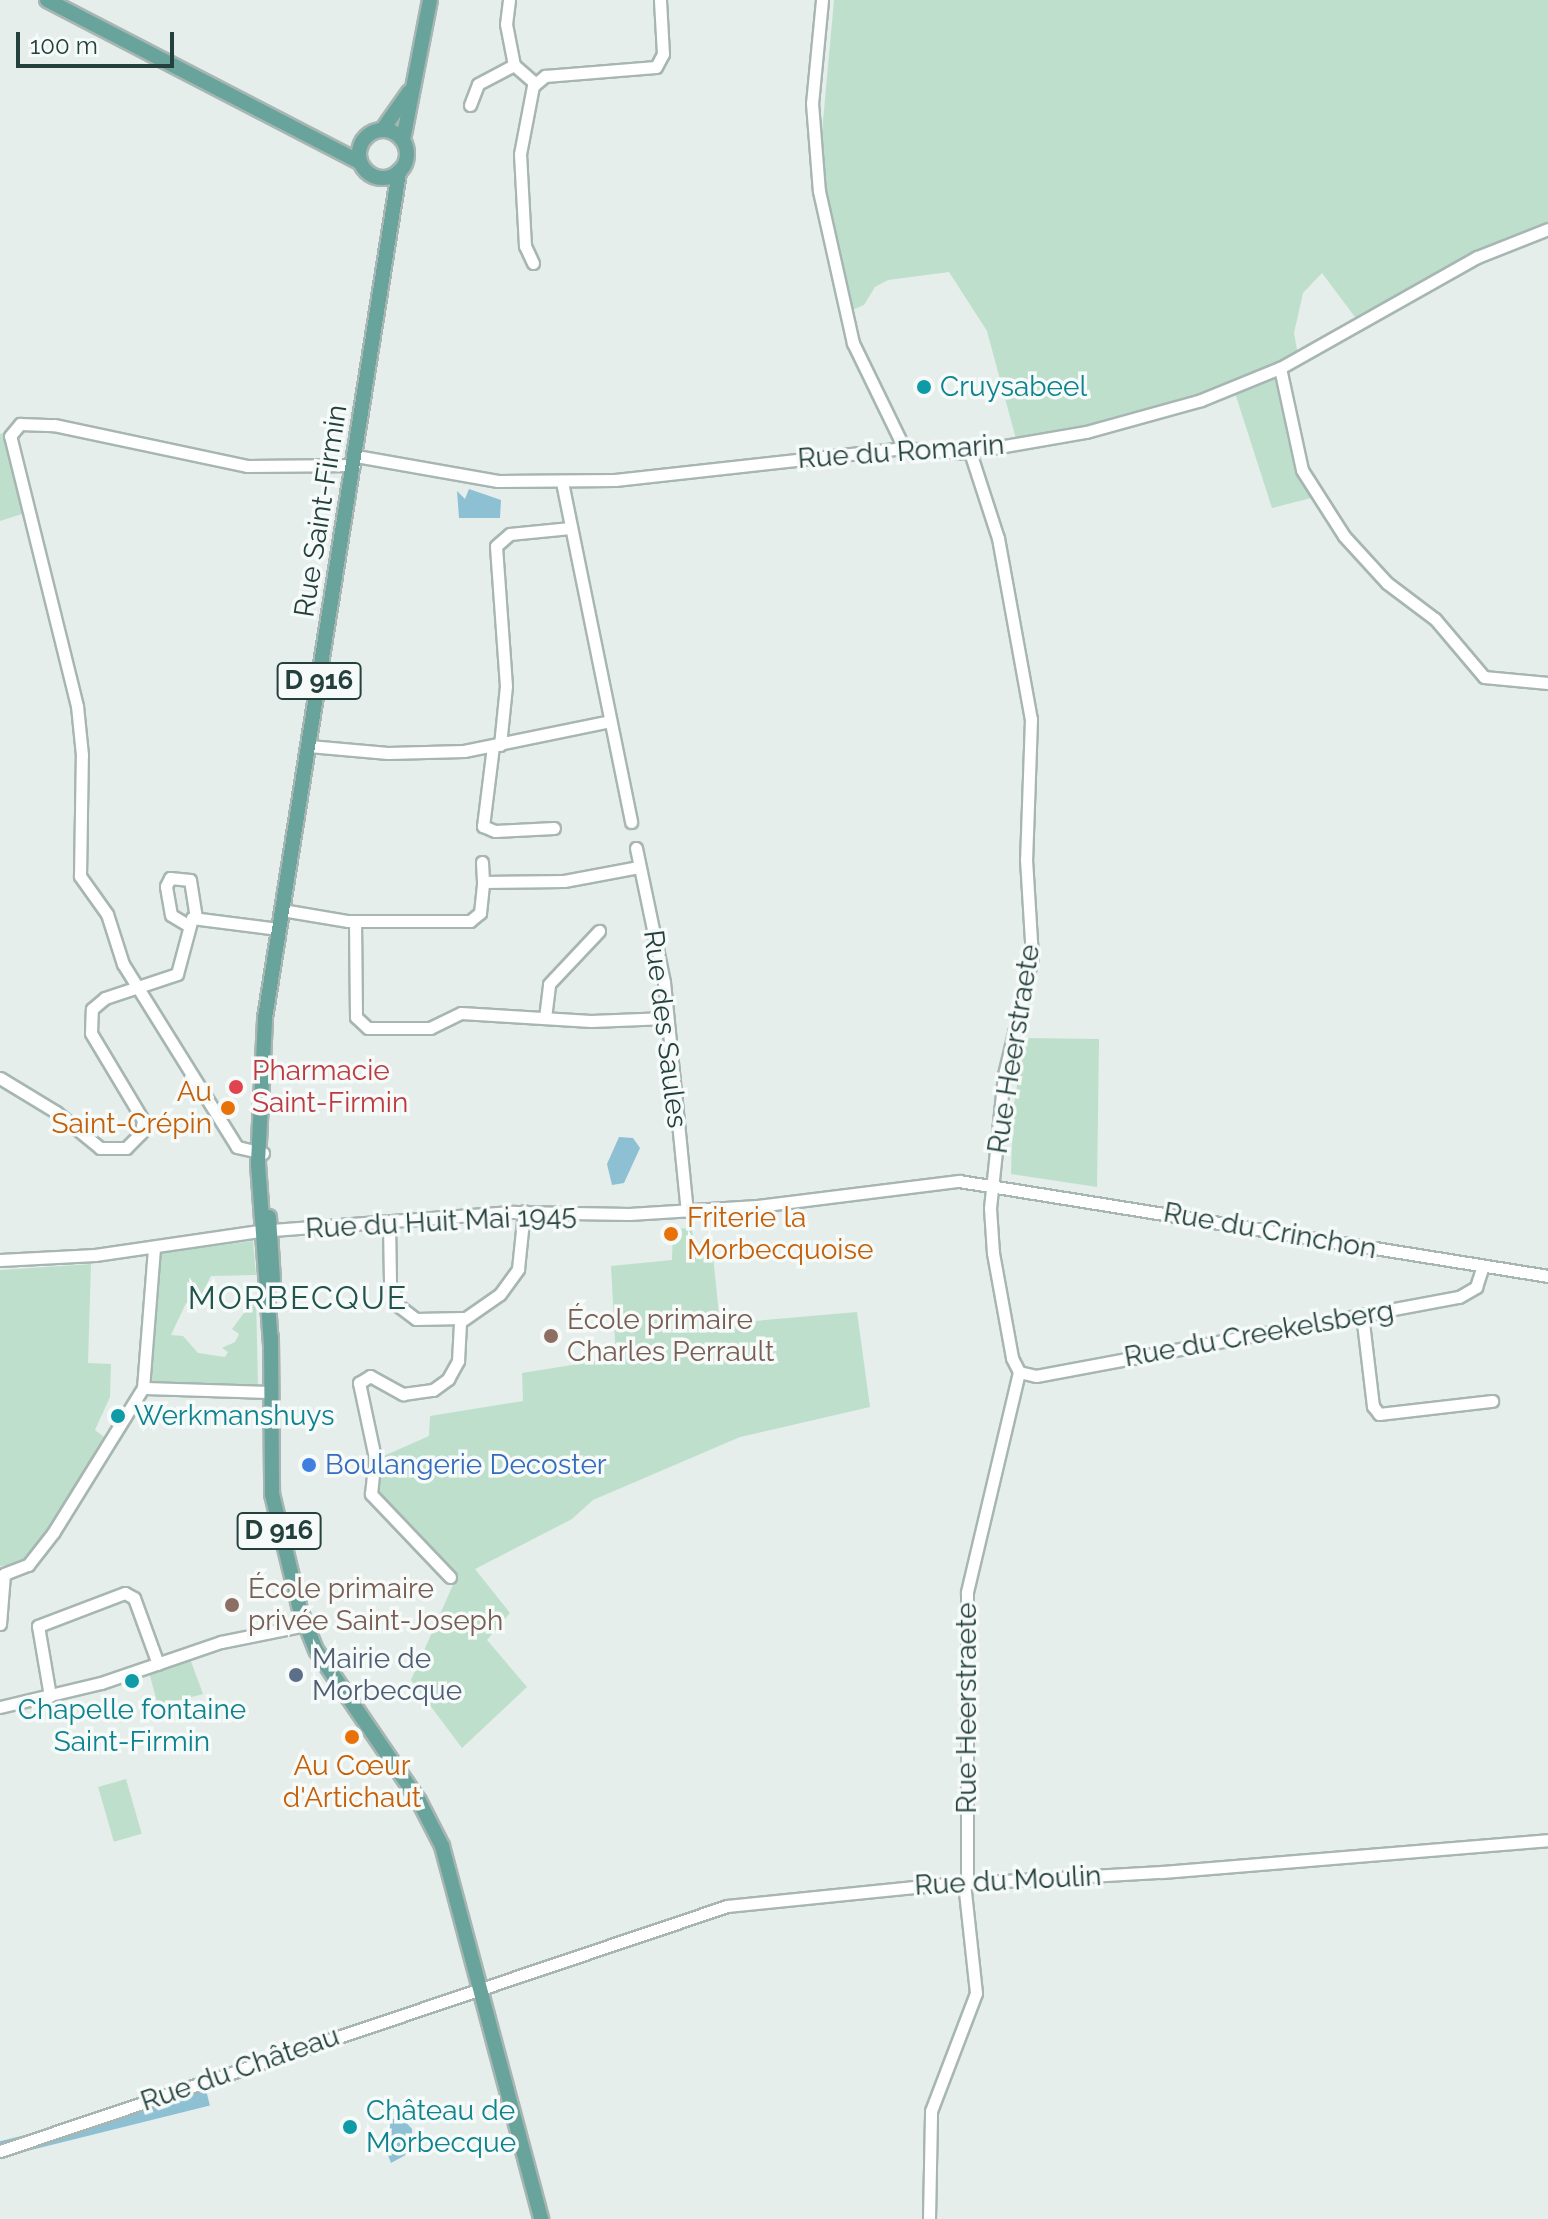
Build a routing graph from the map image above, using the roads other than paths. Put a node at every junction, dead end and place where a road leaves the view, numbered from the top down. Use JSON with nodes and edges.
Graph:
{"nodes":[{"id":1,"x":47,"y":0,"type":"edge"},
{"id":2,"x":430,"y":0,"type":"edge"},
{"id":3,"x":509,"y":0,"type":"edge"},
{"id":4,"x":660,"y":0,"type":"edge"},
{"id":5,"x":822,"y":0,"type":"edge"},
{"id":6,"x":514,"y":65,"type":"junction"},
{"id":7,"x":417,"y":73,"type":"junction"},
{"id":8,"x":535,"y":83,"type":"junction"},
{"id":9,"x":470,"y":105,"type":"dead end"},
{"id":10,"x":383,"y":129,"type":"junction"},
{"id":11,"x":310,"y":133,"type":"junction"},
{"id":12,"x":365,"y":138,"type":"junction"},
{"id":13,"x":403,"y":140,"type":"junction"},
{"id":14,"x":360,"y":162,"type":"junction"},
{"id":15,"x":399,"y":172,"type":"junction"},
{"id":16,"x":376,"y":177,"type":"junction"},
{"id":17,"x":1548,"y":229,"type":"edge"},
{"id":18,"x":391,"y":234,"type":"junction"},
{"id":19,"x":533,"y":263,"type":"dead end"},
{"id":20,"x":1280,"y":368,"type":"junction"},
{"id":21,"x":904,"y":448,"type":"junction"},
{"id":22,"x":970,"y":452,"type":"junction"},
{"id":23,"x":355,"y":461,"type":"junction"},
{"id":24,"x":562,"y":482,"type":"junction"},
{"id":25,"x":570,"y":528,"type":"junction"},
{"id":26,"x":1548,"y":683,"type":"edge"},
{"id":27,"x":610,"y":721,"type":"junction"},
{"id":28,"x":309,"y":746,"type":"junction"},
{"id":29,"x":496,"y":746,"type":"junction"},
{"id":30,"x":631,"y":822,"type":"dead end"},
{"id":31,"x":554,"y":828,"type":"dead end"},
{"id":32,"x":636,"y":848,"type":"dead end"},
{"id":33,"x":482,"y":862,"type":"dead end"},
{"id":34,"x":639,"y":867,"type":"junction"},
{"id":35,"x":483,"y":882,"type":"junction"},
{"id":36,"x":282,"y":910,"type":"junction"},
{"id":37,"x":355,"y":921,"type":"junction"},
{"id":38,"x":278,"y":929,"type":"junction"},
{"id":39,"x":599,"y":931,"type":"dead end"},
{"id":40,"x":139,"y":987,"type":"junction"},
{"id":41,"x":545,"y":1018,"type":"junction"},
{"id":42,"x":667,"y":1018,"type":"junction"},
{"id":43,"x":0,"y":1078,"type":"edge"},
{"id":44,"x":260,"y":1152,"type":"junction"},
{"id":45,"x":993,"y":1183,"type":"junction"},
{"id":46,"x":524,"y":1211,"type":"junction"},
{"id":47,"x":687,"y":1211,"type":"junction"},
{"id":48,"x":389,"y":1224,"type":"junction"},
{"id":49,"x":266,"y":1231,"type":"junction"},
{"id":50,"x":154,"y":1247,"type":"junction"},
{"id":51,"x":0,"y":1260,"type":"edge"},
{"id":52,"x":1482,"y":1268,"type":"junction"},
{"id":53,"x":1548,"y":1276,"type":"edge"},
{"id":54,"x":1362,"y":1314,"type":"junction"},
{"id":55,"x":463,"y":1318,"type":"junction"},
{"id":56,"x":1019,"y":1372,"type":"junction"},
{"id":57,"x":143,"y":1388,"type":"junction"},
{"id":58,"x":271,"y":1392,"type":"junction"},
{"id":59,"x":1492,"y":1401,"type":"dead end"},
{"id":60,"x":450,"y":1577,"type":"dead end"},
{"id":61,"x":0,"y":1624,"type":"edge"},
{"id":62,"x":305,"y":1625,"type":"junction"},
{"id":63,"x":158,"y":1664,"type":"junction"},
{"id":64,"x":50,"y":1696,"type":"junction"},
{"id":65,"x":0,"y":1707,"type":"edge"},
{"id":66,"x":1548,"y":1840,"type":"edge"},
{"id":67,"x":966,"y":1882,"type":"junction"},
{"id":68,"x":481,"y":1989,"type":"junction"},
{"id":69,"x":0,"y":2151,"type":"edge"},
{"id":70,"x":541,"y":2219,"type":"edge"},
{"id":71,"x":929,"y":2219,"type":"edge"}],
"edges":[{"from":1,"to":11,"type":"main road"},
{"from":2,"to":7,"type":"main road"},
{"from":3,"to":6,"type":"street"},
{"from":4,"to":8,"type":"street"},
{"from":5,"to":21,"type":"street"},
{"from":6,"to":8,"type":"street"},
{"from":6,"to":9,"type":"street"},
{"from":7,"to":10,"type":"main road"},
{"from":7,"to":13,"type":"main road"},
{"from":8,"to":19,"type":"street"},
{"from":10,"to":12,"type":"main road"},
{"from":10,"to":13,"type":"main road"},
{"from":11,"to":12,"type":"main road"},
{"from":11,"to":14,"type":"main road"},
{"from":12,"to":14,"type":"main road"},
{"from":13,"to":15,"type":"main road"},
{"from":14,"to":16,"type":"main road"},
{"from":15,"to":16,"type":"main road"},
{"from":15,"to":18,"type":"main road","name":"Rue Saint-Firmin","number":"D 916"},
{"from":16,"to":18,"type":"main road","name":"Rue Saint-Firmin","number":"D 916"},
{"from":17,"to":20,"type":"street","name":"Rue du Romarin"},
{"from":18,"to":23,"type":"main road","name":"Rue Saint-Firmin","number":"D 916"},
{"from":20,"to":22,"type":"street","name":"Rue du Romarin"},
{"from":20,"to":26,"type":"street"},
{"from":21,"to":22,"type":"street","name":"Rue du Romarin"},
{"from":21,"to":24,"type":"street","name":"Rue du Romarin"},
{"from":22,"to":45,"type":"street","name":"Rue Heerstraete"},
{"from":23,"to":24,"type":"street","name":"Rue du Romarin"},
{"from":23,"to":28,"type":"main road","name":"Rue Saint-Firmin","number":"D 916"},
{"from":23,"to":40,"type":"street","name":"Rue du Romarin"},
{"from":24,"to":25,"type":"street"},
{"from":25,"to":27,"type":"street"},
{"from":25,"to":29,"type":"street"},
{"from":27,"to":29,"type":"street"},
{"from":27,"to":30,"type":"street"},
{"from":28,"to":29,"type":"street"},
{"from":28,"to":36,"type":"main road","name":"Rue Saint-Firmin","number":"D 916"},
{"from":29,"to":31,"type":"street"},
{"from":32,"to":34,"type":"street","name":"Rue des Saules"},
{"from":33,"to":35,"type":"street"},
{"from":34,"to":35,"type":"street"},
{"from":34,"to":42,"type":"street","name":"Rue des Saules"},
{"from":35,"to":37,"type":"street"},
{"from":36,"to":37,"type":"street"},
{"from":36,"to":38,"type":"main road","name":"Rue Saint-Firmin","number":"D 916"},
{"from":37,"to":41,"type":"street"},
{"from":38,"to":40,"type":"street"},
{"from":38,"to":44,"type":"main road","name":"Rue Saint-Firmin","number":"D 916"},
{"from":39,"to":41,"type":"street"},
{"from":40,"to":43,"type":"street"},
{"from":40,"to":44,"type":"street"},
{"from":41,"to":42,"type":"street"},
{"from":42,"to":47,"type":"street","name":"Rue des Saules"},
{"from":44,"to":49,"type":"main road","name":"Rue Saint-Firmin","number":"D 916"},
{"from":45,"to":47,"type":"street","name":"Rue du Huit Mai 1945"},
{"from":45,"to":52,"type":"street","name":"Rue du Crinchon"},
{"from":45,"to":56,"type":"street","name":"Rue Heerstraete"},
{"from":46,"to":47,"type":"street","name":"Rue du Huit Mai 1945"},
{"from":46,"to":48,"type":"street","name":"Rue du Huit Mai 1945"},
{"from":46,"to":55,"type":"street"},
{"from":48,"to":49,"type":"street","name":"Rue du Huit Mai 1945"},
{"from":48,"to":55,"type":"street"},
{"from":49,"to":50,"type":"street","name":"Rue du Huit Mai 1945"},
{"from":49,"to":58,"type":"main road","number":"D 916"},
{"from":50,"to":51,"type":"street","name":"Rue du Huit Mai 1945"},
{"from":50,"to":57,"type":"street"},
{"from":52,"to":53,"type":"street","name":"Rue du Crinchon"},
{"from":52,"to":54,"type":"street","name":"Rue du Creekelsberg"},
{"from":54,"to":56,"type":"street","name":"Rue du Creekelsberg"},
{"from":54,"to":59,"type":"street"},
{"from":55,"to":60,"type":"street"},
{"from":56,"to":67,"type":"street","name":"Rue Heerstraete"},
{"from":57,"to":58,"type":"street"},
{"from":57,"to":61,"type":"street"},
{"from":58,"to":62,"type":"main road","number":"D 916"},
{"from":62,"to":63,"type":"street"},
{"from":62,"to":68,"type":"main road","number":"D 916"},
{"from":63,"to":64,"type":"street"},
{"from":63,"to":64,"type":"street"},
{"from":64,"to":65,"type":"street"},
{"from":66,"to":67,"type":"street","name":"Rue du Moulin"},
{"from":67,"to":68,"type":"street","name":"Rue du Moulin"},
{"from":67,"to":71,"type":"street","name":"Rue Heerstraete"},
{"from":68,"to":69,"type":"street","name":"Rue du Château"},
{"from":68,"to":70,"type":"main road","number":"D 916"}]}
